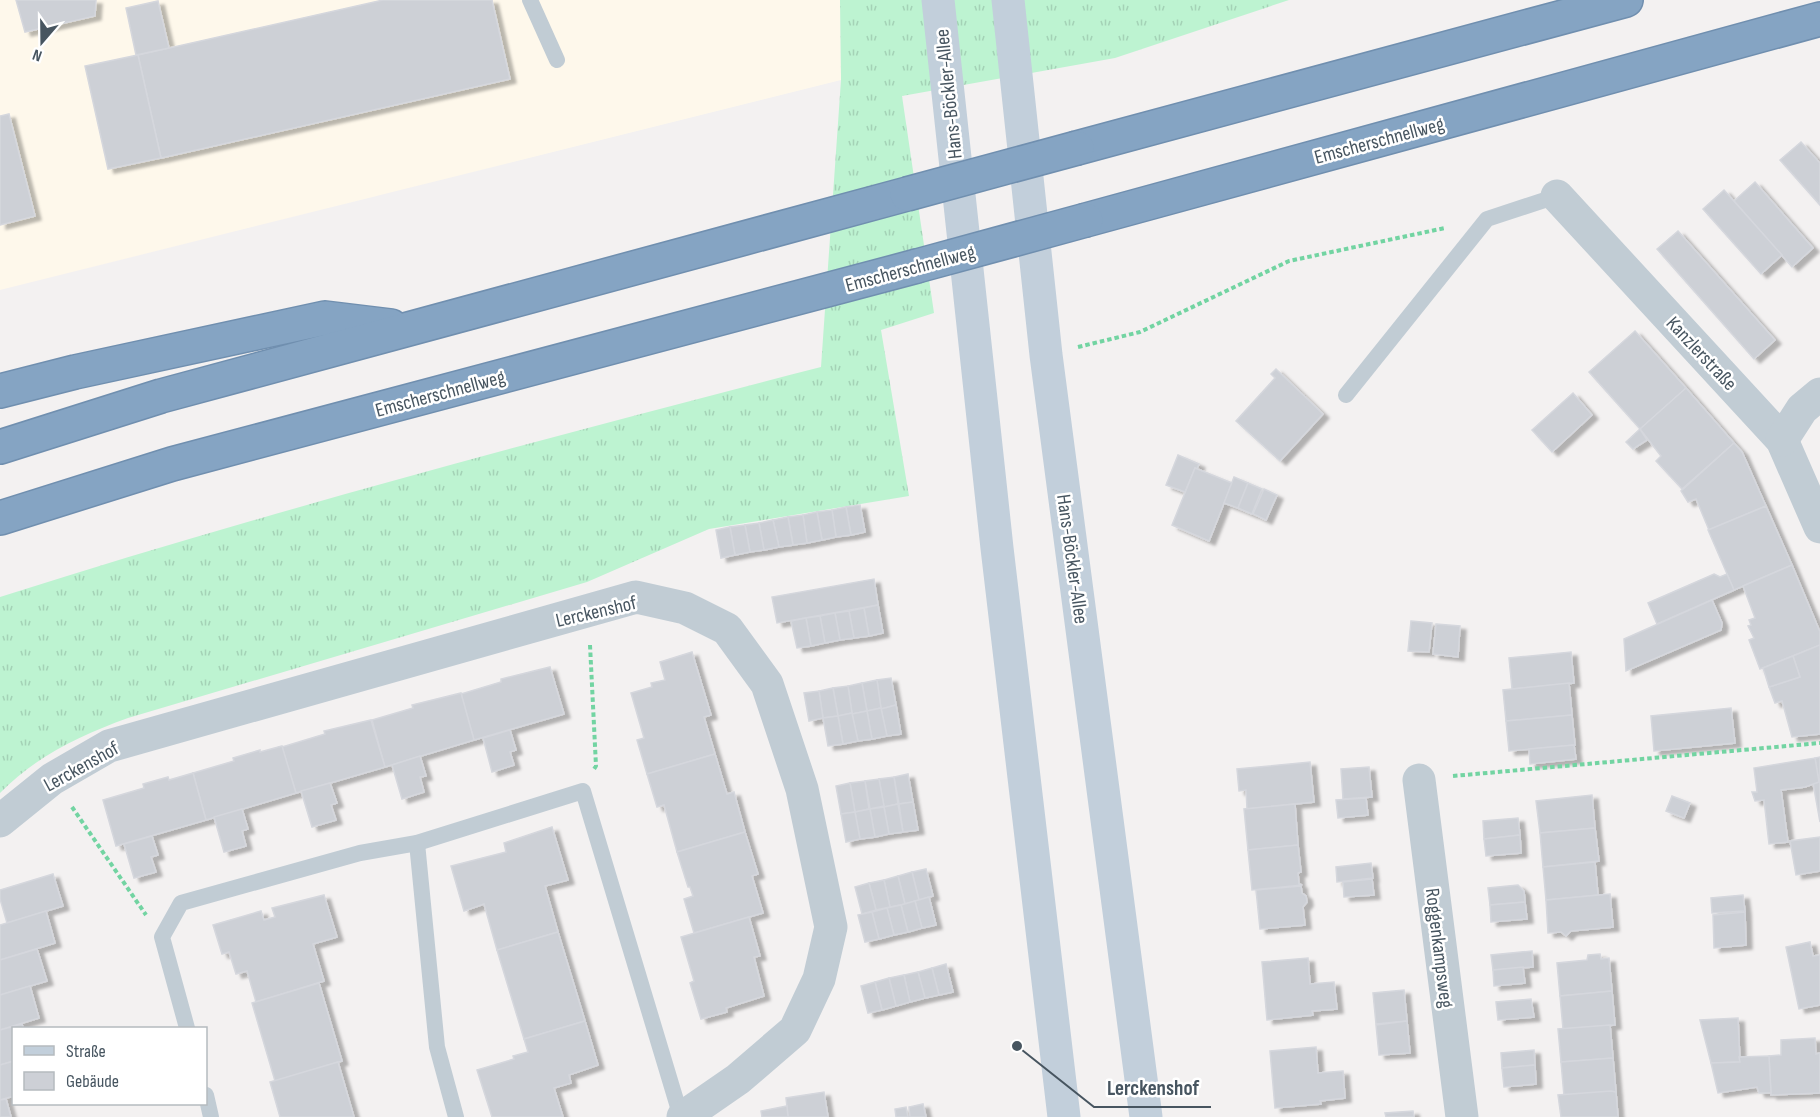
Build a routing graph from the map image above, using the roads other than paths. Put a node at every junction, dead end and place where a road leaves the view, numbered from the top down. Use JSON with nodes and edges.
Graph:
{"nodes":[{"id":1,"x":530,"y":0,"type":"edge"},
{"id":2,"x":938,"y":0,"type":"edge"},
{"id":3,"x":1008,"y":0,"type":"edge"},
{"id":4,"x":1626,"y":0,"type":"edge"},
{"id":5,"x":1820,"y":19,"type":"edge"},
{"id":6,"x":557,"y":60,"type":"dead end"},
{"id":7,"x":1557,"y":196,"type":"joint"},
{"id":8,"x":408,"y":328,"type":"junction"},
{"id":9,"x":0,"y":392,"type":"edge"},
{"id":10,"x":1820,"y":394,"type":"edge"},
{"id":11,"x":1346,"y":395,"type":"dead end"},
{"id":12,"x":1782,"y":440,"type":"junction"},
{"id":13,"x":0,"y":447,"type":"edge"},
{"id":14,"x":172,"y":464,"type":"junction"},
{"id":15,"x":0,"y":518,"type":"edge"},
{"id":16,"x":1820,"y":527,"type":"edge"},
{"id":17,"x":0,"y":541,"type":"edge"},
{"id":18,"x":1419,"y":780,"type":"road end"},
{"id":19,"x":0,"y":821,"type":"edge"},
{"id":20,"x":417,"y":843,"type":"junction"},
{"id":21,"x":186,"y":1027,"type":"edge"},
{"id":22,"x":207,"y":1099,"type":"edge"},
{"id":23,"x":212,"y":1117,"type":"edge"},
{"id":24,"x":456,"y":1117,"type":"edge"},
{"id":25,"x":682,"y":1117,"type":"edge"},
{"id":26,"x":1064,"y":1117,"type":"edge"},
{"id":27,"x":1146,"y":1117,"type":"edge"},
{"id":28,"x":1462,"y":1117,"type":"edge"}],
"edges":[{"from":1,"to":6,"type":"lane"},
{"from":2,"to":26,"type":"street","name":"Hans-Böckler-Allee"},
{"from":3,"to":27,"type":"street","name":"Hans-Böckler-Allee"},
{"from":4,"to":8,"type":"highway","bridge":true},
{"from":5,"to":14,"type":"highway","name":"Emscherschnellweg","bridge":true},
{"from":7,"to":11,"type":"lane"},
{"from":7,"to":12,"type":"street","name":"Kanzlerstraße"},
{"from":8,"to":9,"type":"highway"},
{"from":8,"to":13,"type":"highway"},
{"from":10,"to":12,"type":"street"},
{"from":12,"to":16,"type":"street","name":"Kanzlerstraße"},
{"from":14,"to":15,"type":"highway","name":"Emscherschnellweg"},
{"from":14,"to":17,"type":"highway"},
{"from":18,"to":28,"type":"street","name":"Roggenkampsweg"},
{"from":19,"to":25,"type":"street","name":"Lerckenshof"},
{"from":20,"to":21,"type":"lane"},
{"from":20,"to":24,"type":"lane"},
{"from":20,"to":25,"type":"lane","name":"Lerckenshof"},
{"from":22,"to":23,"type":"lane"}]}
